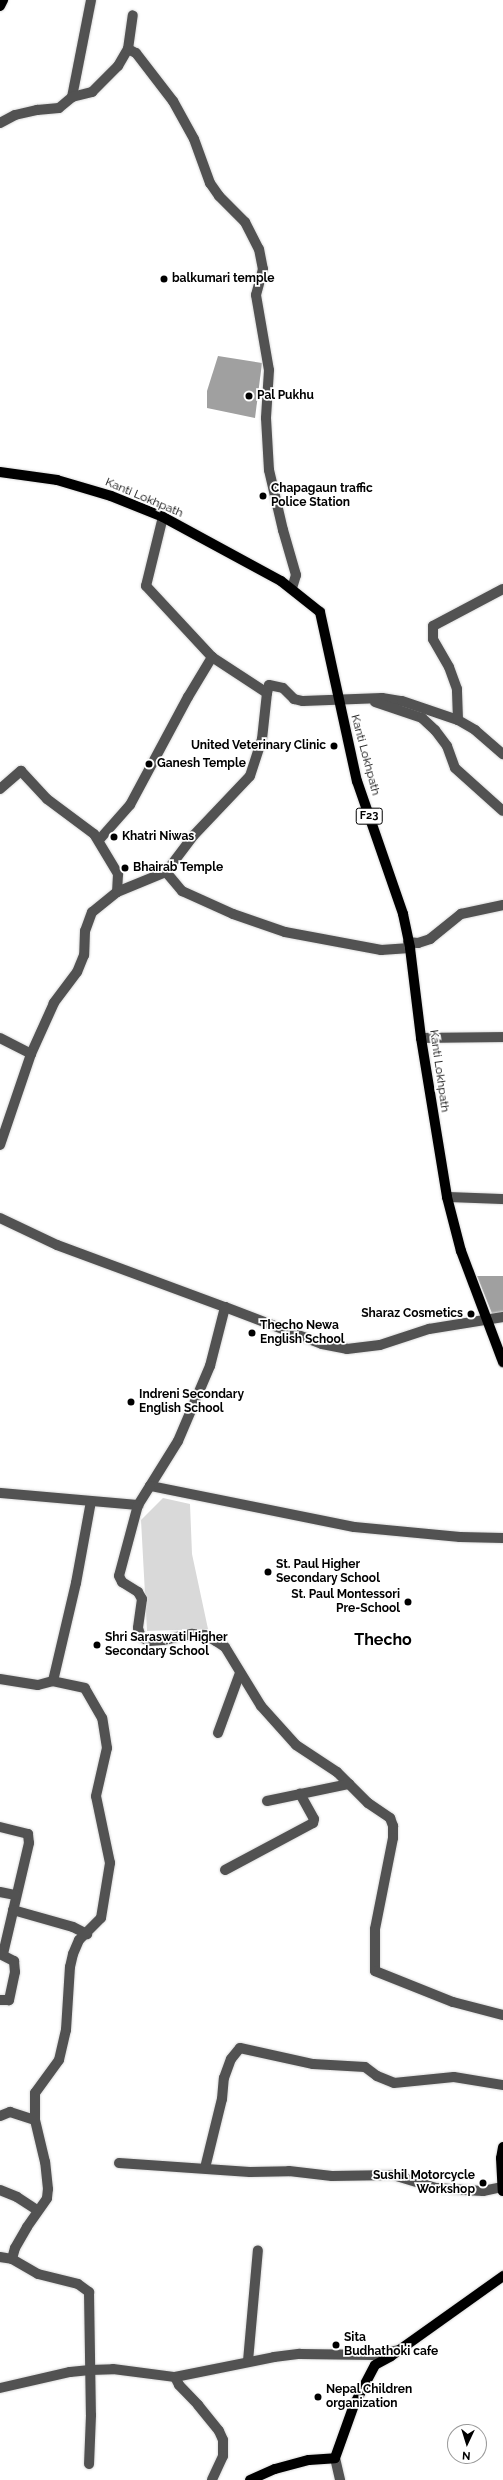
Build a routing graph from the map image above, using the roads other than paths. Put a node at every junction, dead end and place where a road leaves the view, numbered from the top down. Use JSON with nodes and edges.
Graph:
{"nodes":[{"id":1,"x":2,"y":0,"type":"edge"},
{"id":2,"x":91,"y":0,"type":"edge"},
{"id":3,"x":0,"y":6,"type":"edge"},
{"id":4,"x":133,"y":15,"type":"dead end"},
{"id":5,"x":128,"y":49,"type":"junction"},
{"id":6,"x":72,"y":97,"type":"junction"},
{"id":7,"x":0,"y":122,"type":"edge"},
{"id":8,"x":0,"y":472,"type":"edge"},
{"id":9,"x":164,"y":517,"type":"junction"},
{"id":10,"x":292,"y":588,"type":"junction"},
{"id":11,"x":503,"y":589,"type":"edge"},
{"id":12,"x":212,"y":657,"type":"junction"},
{"id":13,"x":267,"y":693,"type":"junction"},
{"id":14,"x":366,"y":698,"type":"junction"},
{"id":15,"x":338,"y":700,"type":"junction"},
{"id":16,"x":458,"y":720,"type":"junction"},
{"id":17,"x":503,"y":754,"type":"edge"},
{"id":18,"x":0,"y":789,"type":"edge"},
{"id":19,"x":503,"y":811,"type":"edge"},
{"id":20,"x":98,"y":840,"type":"junction"},
{"id":21,"x":166,"y":872,"type":"junction"},
{"id":22,"x":117,"y":892,"type":"junction"},
{"id":23,"x":503,"y":905,"type":"edge"},
{"id":24,"x":409,"y":945,"type":"junction"},
{"id":25,"x":503,"y":1037,"type":"edge"},
{"id":26,"x":0,"y":1038,"type":"edge"},
{"id":27,"x":421,"y":1038,"type":"junction"},
{"id":28,"x":31,"y":1054,"type":"junction"},
{"id":29,"x":0,"y":1145,"type":"edge"},
{"id":30,"x":447,"y":1197,"type":"junction"},
{"id":31,"x":503,"y":1199,"type":"edge"},
{"id":32,"x":0,"y":1218,"type":"edge"},
{"id":33,"x":225,"y":1307,"type":"junction"},
{"id":34,"x":503,"y":1317,"type":"edge"},
{"id":35,"x":487,"y":1319,"type":"junction"},
{"id":36,"x":503,"y":1362,"type":"edge"},
{"id":37,"x":150,"y":1486,"type":"junction"},
{"id":38,"x":0,"y":1493,"type":"edge"},
{"id":39,"x":91,"y":1501,"type":"junction"},
{"id":40,"x":138,"y":1505,"type":"junction"},
{"id":41,"x":503,"y":1538,"type":"edge"},
{"id":42,"x":240,"y":1673,"type":"junction"},
{"id":43,"x":0,"y":1678,"type":"edge"},
{"id":44,"x":53,"y":1681,"type":"junction"},
{"id":45,"x":218,"y":1733,"type":"dead end"},
{"id":46,"x":349,"y":1784,"type":"junction"},
{"id":47,"x":300,"y":1794,"type":"junction"},
{"id":48,"x":267,"y":1801,"type":"dead end"},
{"id":49,"x":0,"y":1826,"type":"edge"},
{"id":50,"x":225,"y":1870,"type":"dead end"},
{"id":51,"x":0,"y":1892,"type":"edge"},
{"id":52,"x":16,"y":1895,"type":"junction"},
{"id":53,"x":13,"y":1910,"type":"junction"},
{"id":54,"x":87,"y":1934,"type":"junction"},
{"id":55,"x":1,"y":1954,"type":"edge"},
{"id":56,"x":0,"y":2000,"type":"edge"},
{"id":57,"x":503,"y":2015,"type":"edge"},
{"id":58,"x":503,"y":2084,"type":"edge"},
{"id":59,"x":2,"y":2111,"type":"edge"},
{"id":60,"x":35,"y":2120,"type":"junction"},
{"id":61,"x":503,"y":2147,"type":"edge"},
{"id":62,"x":119,"y":2163,"type":"dead end"},
{"id":63,"x":205,"y":2168,"type":"junction"},
{"id":64,"x":503,"y":2189,"type":"edge"},
{"id":65,"x":0,"y":2190,"type":"edge"},
{"id":66,"x":37,"y":2210,"type":"junction"},
{"id":67,"x":258,"y":2250,"type":"dead end"},
{"id":68,"x":0,"y":2257,"type":"edge"},
{"id":69,"x":12,"y":2259,"type":"junction"},
{"id":70,"x":503,"y":2276,"type":"edge"},
{"id":71,"x":399,"y":2350,"type":"junction"},
{"id":72,"x":248,"y":2361,"type":"junction"},
{"id":73,"x":90,"y":2370,"type":"junction"},
{"id":74,"x":175,"y":2377,"type":"junction"},
{"id":75,"x":0,"y":2388,"type":"edge"},
{"id":76,"x":335,"y":2458,"type":"junction"},
{"id":77,"x":89,"y":2464,"type":"dead end"},
{"id":78,"x":212,"y":2480,"type":"edge"},
{"id":79,"x":250,"y":2480,"type":"edge"},
{"id":80,"x":340,"y":2480,"type":"edge"}],
"edges":[{"from":1,"to":3,"type":"main road"},
{"from":2,"to":6,"type":"street"},
{"from":4,"to":5,"type":"street"},
{"from":5,"to":6,"type":"street"},
{"from":5,"to":10,"type":"street"},
{"from":6,"to":7,"type":"street"},
{"from":8,"to":9,"type":"main road","name":"Kanti Lokhpath","number":"F23"},
{"from":9,"to":10,"type":"main road","name":"Kanti Lokhpath","number":"F23"},
{"from":9,"to":12,"type":"street"},
{"from":10,"to":15,"type":"main road","name":"Kanti Lokhpath","number":"F23"},
{"from":11,"to":16,"type":"street"},
{"from":12,"to":13,"type":"street"},
{"from":12,"to":20,"type":"street"},
{"from":13,"to":15,"type":"street"},
{"from":13,"to":21,"type":"street"},
{"from":14,"to":15,"type":"street"},
{"from":14,"to":16,"type":"street"},
{"from":14,"to":19,"type":"street"},
{"from":15,"to":24,"type":"main road","name":"Kanti Lokhpath","number":"F23"},
{"from":16,"to":17,"type":"street"},
{"from":18,"to":20,"type":"street"},
{"from":20,"to":22,"type":"street"},
{"from":21,"to":22,"type":"street"},
{"from":21,"to":24,"type":"street"},
{"from":22,"to":28,"type":"street"},
{"from":23,"to":24,"type":"street"},
{"from":24,"to":27,"type":"main road","name":"Kanti Lokhpath","number":"F23"},
{"from":25,"to":27,"type":"street"},
{"from":26,"to":28,"type":"street"},
{"from":27,"to":30,"type":"main road","name":"Kanti Lokhpath","number":"F23"},
{"from":28,"to":29,"type":"street"},
{"from":30,"to":31,"type":"street"},
{"from":30,"to":35,"type":"main road","name":"Kanti Lokhpath","number":"F23"},
{"from":32,"to":33,"type":"street"},
{"from":33,"to":35,"type":"street"},
{"from":33,"to":37,"type":"street"},
{"from":34,"to":35,"type":"street"},
{"from":35,"to":36,"type":"main road","name":"Kanti Lokhpath","number":"F23"},
{"from":37,"to":40,"type":"street"},
{"from":37,"to":41,"type":"street"},
{"from":38,"to":39,"type":"street"},
{"from":39,"to":40,"type":"street"},
{"from":39,"to":44,"type":"street"},
{"from":40,"to":42,"type":"street"},
{"from":42,"to":45,"type":"street"},
{"from":42,"to":46,"type":"street"},
{"from":43,"to":44,"type":"street"},
{"from":44,"to":54,"type":"street"},
{"from":46,"to":47,"type":"street"},
{"from":46,"to":57,"type":"street"},
{"from":47,"to":48,"type":"street"},
{"from":47,"to":50,"type":"street"},
{"from":49,"to":52,"type":"street"},
{"from":51,"to":52,"type":"street"},
{"from":52,"to":53,"type":"street"},
{"from":53,"to":54,"type":"street"},
{"from":53,"to":55,"type":"street"},
{"from":54,"to":60,"type":"street"},
{"from":55,"to":56,"type":"street"},
{"from":58,"to":63,"type":"street"},
{"from":59,"to":60,"type":"street"},
{"from":60,"to":66,"type":"street"},
{"from":61,"to":64,"type":"main road"},
{"from":62,"to":63,"type":"street"},
{"from":63,"to":64,"type":"street"},
{"from":65,"to":66,"type":"street"},
{"from":66,"to":69,"type":"street"},
{"from":67,"to":72,"type":"street"},
{"from":68,"to":69,"type":"street"},
{"from":69,"to":73,"type":"street"},
{"from":70,"to":71,"type":"main road"},
{"from":71,"to":72,"type":"street"},
{"from":71,"to":76,"type":"main road"},
{"from":72,"to":74,"type":"street"},
{"from":73,"to":74,"type":"street"},
{"from":73,"to":75,"type":"street"},
{"from":73,"to":77,"type":"street"},
{"from":74,"to":78,"type":"street"},
{"from":76,"to":79,"type":"main road"},
{"from":76,"to":80,"type":"street"}]}
